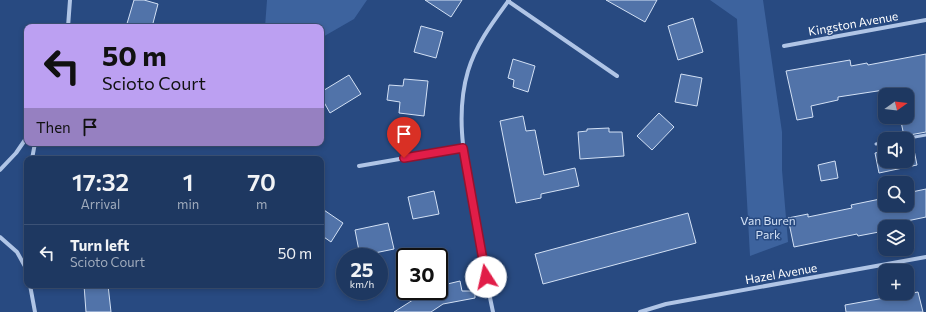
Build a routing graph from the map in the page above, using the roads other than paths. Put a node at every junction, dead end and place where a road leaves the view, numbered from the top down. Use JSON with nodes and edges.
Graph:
{"nodes":[{"id":1,"x":70,"y":0,"type":"edge"},
{"id":2,"x":508,"y":0,"type":"edge"},
{"id":3,"x":926,"y":20,"type":"edge"},
{"id":4,"x":68,"y":24,"type":"edge"},
{"id":5,"x":784,"y":46,"type":"dead end"},
{"id":6,"x":617,"y":76,"type":"dead end"},
{"id":7,"x":926,"y":135,"type":"edge"},
{"id":8,"x":914,"y":137,"type":"edge"},
{"id":9,"x":24,"y":141,"type":"edge"},
{"id":10,"x":34,"y":146,"type":"edge"},
{"id":11,"x":463,"y":148,"type":"junction"},
{"id":12,"x":33,"y":156,"type":"edge"},
{"id":13,"x":359,"y":166,"type":"dead end"},
{"id":14,"x":0,"y":170,"type":"edge"},
{"id":15,"x":0,"y":236,"type":"edge"},
{"id":16,"x":926,"y":257,"type":"edge"},
{"id":17,"x":24,"y":265,"type":"edge"},
{"id":18,"x":31,"y":288,"type":"edge"},
{"id":19,"x":35,"y":312,"type":"edge"},
{"id":20,"x":493,"y":312,"type":"edge"},
{"id":21,"x":640,"y":312,"type":"edge"}],
"edges":[{"from":1,"to":4,"type":"street"},
{"from":2,"to":6,"type":"street"},
{"from":2,"to":11,"type":"street"},
{"from":3,"to":5,"type":"street","name":"Kingston Avenue"},
{"from":7,"to":8,"type":"lane"},
{"from":9,"to":14,"type":"street"},
{"from":10,"to":12,"type":"street"},
{"from":11,"to":13,"type":"street"},
{"from":11,"to":20,"type":"street"},
{"from":15,"to":17,"type":"street"},
{"from":16,"to":21,"type":"street","name":"Hazel Avenue"},
{"from":18,"to":19,"type":"street"}]}
